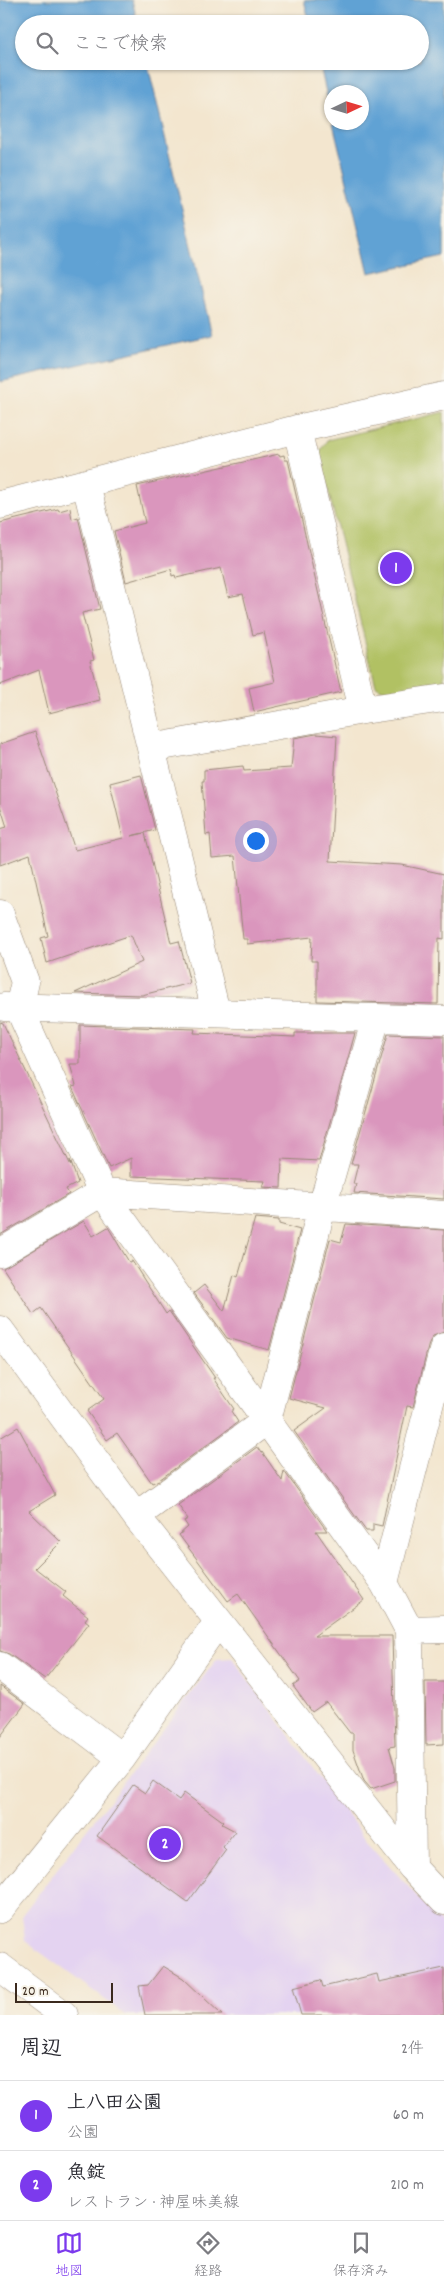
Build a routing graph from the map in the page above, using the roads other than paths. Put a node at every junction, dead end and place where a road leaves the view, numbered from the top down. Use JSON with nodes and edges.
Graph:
{"nodes":[{"id":1,"x":444,"y":396,"type":"edge"},
{"id":2,"x":297,"y":429,"type":"junction"},
{"id":3,"x":86,"y":484,"type":"junction"},
{"id":4,"x":0,"y":505,"type":"edge"},
{"id":5,"x":444,"y":698,"type":"edge"},
{"id":6,"x":363,"y":710,"type":"junction"},
{"id":7,"x":151,"y":748,"type":"junction"},
{"id":8,"x":0,"y":914,"type":"edge"},
{"id":9,"x":9,"y":1007,"type":"edge"},
{"id":10,"x":216,"y":1012,"type":"junction"},
{"id":11,"x":376,"y":1018,"type":"junction"},
{"id":12,"x":444,"y":1020,"type":"edge"},
{"id":13,"x":102,"y":1192,"type":"junction"},
{"id":14,"x":322,"y":1207,"type":"junction"},
{"id":15,"x":444,"y":1215,"type":"edge"},
{"id":16,"x":0,"y":1253,"type":"edge"},
{"id":17,"x":0,"y":1330,"type":"edge"},
{"id":18,"x":444,"y":1347,"type":"edge"},
{"id":19,"x":267,"y":1420,"type":"junction"},
{"id":20,"x":433,"y":1432,"type":"edge"},
{"id":21,"x":136,"y":1516,"type":"junction"},
{"id":22,"x":384,"y":1583,"type":"junction"},
{"id":23,"x":218,"y":1622,"type":"junction"},
{"id":24,"x":444,"y":1629,"type":"edge"},
{"id":25,"x":409,"y":1630,"type":"junction"},
{"id":26,"x":0,"y":1666,"type":"edge"},
{"id":27,"x":122,"y":1758,"type":"junction"},
{"id":28,"x":412,"y":1867,"type":"junction"},
{"id":29,"x":444,"y":1902,"type":"edge"},
{"id":30,"x":0,"y":1909,"type":"edge"},
{"id":31,"x":0,"y":1967,"type":"edge"},
{"id":32,"x":64,"y":2015,"type":"edge"}],
"edges":[{"from":1,"to":2,"type":"street"},
{"from":2,"to":3,"type":"street"},
{"from":2,"to":6,"type":"street"},
{"from":3,"to":4,"type":"street"},
{"from":3,"to":7,"type":"street"},
{"from":5,"to":6,"type":"street"},
{"from":6,"to":7,"type":"street"},
{"from":7,"to":10,"type":"street"},
{"from":8,"to":9,"type":"street"},
{"from":9,"to":10,"type":"street"},
{"from":9,"to":13,"type":"street"},
{"from":10,"to":11,"type":"street"},
{"from":11,"to":12,"type":"street"},
{"from":11,"to":14,"type":"street"},
{"from":13,"to":14,"type":"street"},
{"from":13,"to":16,"type":"street"},
{"from":13,"to":19,"type":"street"},
{"from":14,"to":15,"type":"street"},
{"from":14,"to":19,"type":"street"},
{"from":17,"to":21,"type":"street"},
{"from":18,"to":20,"type":"street"},
{"from":19,"to":21,"type":"street"},
{"from":19,"to":22,"type":"street"},
{"from":20,"to":22,"type":"street"},
{"from":21,"to":23,"type":"street"},
{"from":22,"to":25,"type":"street"},
{"from":23,"to":27,"type":"street"},
{"from":23,"to":28,"type":"street"},
{"from":24,"to":25,"type":"street"},
{"from":25,"to":28,"type":"street"},
{"from":26,"to":27,"type":"street"},
{"from":27,"to":30,"type":"street"},
{"from":28,"to":29,"type":"street"},
{"from":31,"to":32,"type":"street"}]}
